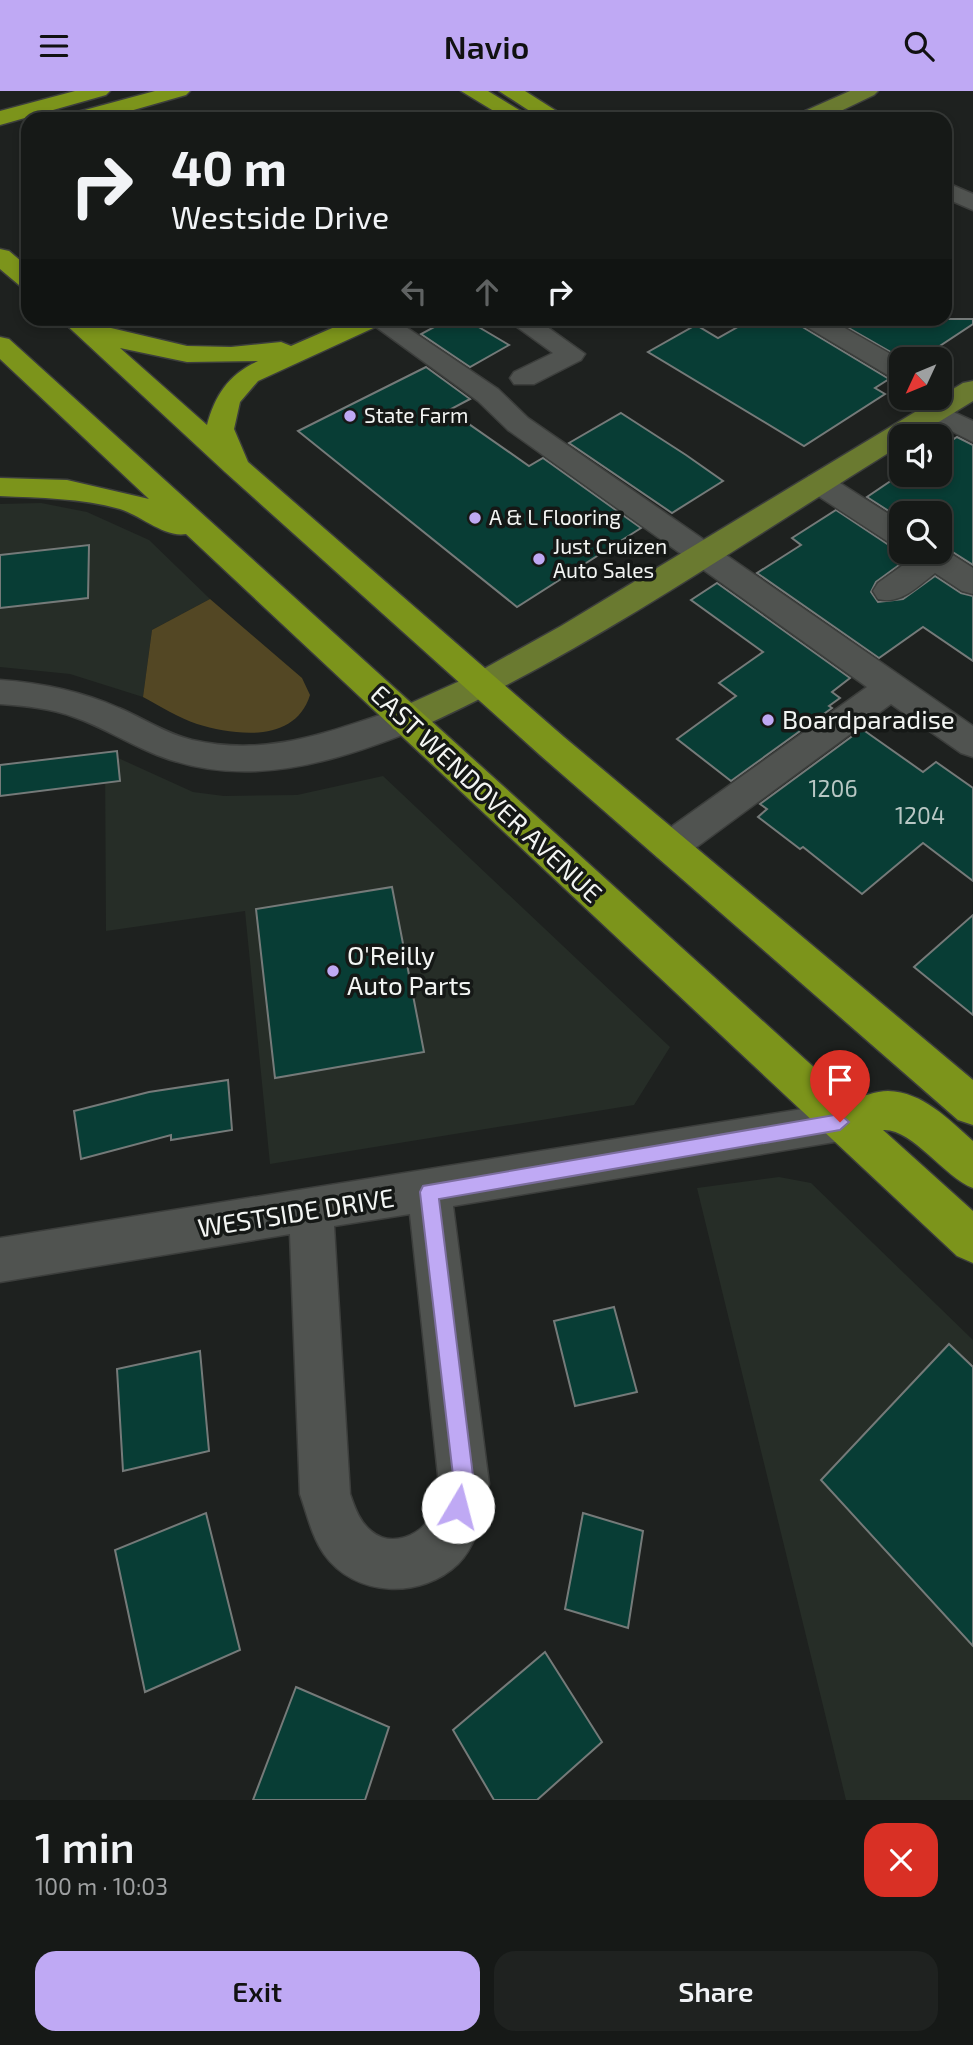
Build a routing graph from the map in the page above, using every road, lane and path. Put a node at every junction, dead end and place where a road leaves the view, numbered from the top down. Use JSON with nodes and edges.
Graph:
{"nodes":[{"id":1,"x":99,"y":91,"type":"edge"},
{"id":2,"x":179,"y":91,"type":"edge"},
{"id":3,"x":472,"y":91,"type":"edge"},
{"id":4,"x":510,"y":91,"type":"edge"},
{"id":5,"x":867,"y":91,"type":"edge"},
{"id":6,"x":21,"y":112,"type":"edge"},
{"id":7,"x":22,"y":112,"type":"edge"},
{"id":8,"x":103,"y":112,"type":"edge"},
{"id":9,"x":510,"y":112,"type":"edge"},
{"id":10,"x":546,"y":112,"type":"edge"},
{"id":11,"x":821,"y":112,"type":"edge"},
{"id":12,"x":0,"y":118,"type":"edge"},
{"id":13,"x":952,"y":192,"type":"edge"},
{"id":14,"x":973,"y":203,"type":"edge"},
{"id":15,"x":0,"y":256,"type":"edge"},
{"id":16,"x":21,"y":274,"type":"edge"},
{"id":17,"x":81,"y":326,"type":"edge"},
{"id":18,"x":87,"y":326,"type":"edge"},
{"id":19,"x":358,"y":326,"type":"edge"},
{"id":20,"x":385,"y":326,"type":"edge"},
{"id":21,"x":530,"y":326,"type":"edge"},
{"id":22,"x":823,"y":326,"type":"edge"},
{"id":23,"x":0,"y":345,"type":"edge"},
{"id":24,"x":307,"y":347,"type":"junction"},
{"id":25,"x":889,"y":364,"type":"edge"},
{"id":26,"x":524,"y":377,"type":"dead end"},
{"id":27,"x":952,"y":402,"type":"edge"},
{"id":28,"x":933,"y":410,"type":"edge"},
{"id":29,"x":973,"y":433,"type":"edge"},
{"id":30,"x":234,"y":466,"type":"junction"},
{"id":31,"x":819,"y":483,"type":"junction"},
{"id":32,"x":0,"y":487,"type":"edge"},
{"id":33,"x":889,"y":528,"type":"edge"},
{"id":34,"x":210,"y":538,"type":"junction"},
{"id":35,"x":704,"y":553,"type":"junction"},
{"id":36,"x":920,"y":564,"type":"edge"},
{"id":37,"x":944,"y":564,"type":"edge"},
{"id":38,"x":973,"y":583,"type":"edge"},
{"id":39,"x":889,"y":591,"type":"dead end"},
{"id":40,"x":483,"y":685,"type":"junction"},
{"id":41,"x":892,"y":687,"type":"junction"},
{"id":42,"x":0,"y":692,"type":"edge"},
{"id":43,"x":405,"y":720,"type":"junction"},
{"id":44,"x":973,"y":744,"type":"edge"},
{"id":45,"x":670,"y":847,"type":"junction"},
{"id":46,"x":970,"y":1097,"type":"edge"},
{"id":47,"x":840,"y":1122,"type":"junction"},
{"id":48,"x":973,"y":1168,"type":"edge"},
{"id":49,"x":429,"y":1192,"type":"junction"},
{"id":50,"x":311,"y":1210,"type":"junction"},
{"id":51,"x":973,"y":1241,"type":"edge"},
{"id":52,"x":0,"y":1260,"type":"edge"}],
"edges":[{"from":1,"to":7,"type":"highway"},
{"from":2,"to":8,"type":"highway"},
{"from":3,"to":9,"type":"highway"},
{"from":4,"to":10,"type":"highway"},
{"from":5,"to":11,"type":"main road"},
{"from":6,"to":12,"type":"highway"},
{"from":13,"to":14,"type":"street"},
{"from":15,"to":16,"type":"highway"},
{"from":17,"to":30,"type":"highway"},
{"from":18,"to":24,"type":"highway"},
{"from":19,"to":24,"type":"highway"},
{"from":20,"to":35,"type":"street"},
{"from":21,"to":26,"type":"street"},
{"from":22,"to":25,"type":"street"},
{"from":23,"to":34,"type":"highway","name":"EAST WENDOVER AVENUE"},
{"from":24,"to":30,"type":"highway"},
{"from":27,"to":29,"type":"street"},
{"from":28,"to":31,"type":"main road"},
{"from":30,"to":40,"type":"highway"},
{"from":31,"to":33,"type":"street"},
{"from":31,"to":35,"type":"main road"},
{"from":32,"to":34,"type":"highway"},
{"from":34,"to":43,"type":"highway","name":"EAST WENDOVER AVENUE"},
{"from":35,"to":40,"type":"main road"},
{"from":35,"to":41,"type":"street"},
{"from":36,"to":39,"type":"street"},
{"from":37,"to":38,"type":"street"},
{"from":40,"to":43,"type":"main road"},
{"from":40,"to":45,"type":"highway"},
{"from":41,"to":44,"type":"street"},
{"from":41,"to":45,"type":"street"},
{"from":42,"to":43,"type":"street"},
{"from":43,"to":47,"type":"highway","name":"EAST WENDOVER AVENUE"},
{"from":45,"to":46,"type":"highway"},
{"from":47,"to":48,"type":"highway"},
{"from":47,"to":49,"type":"street","name":"WESTSIDE DRIVE"},
{"from":47,"to":51,"type":"highway","name":"EAST WENDOVER AVENUE"},
{"from":49,"to":50,"type":"street","name":"WESTSIDE DRIVE"},
{"from":49,"to":50,"type":"street"},
{"from":50,"to":52,"type":"street","name":"WESTSIDE DRIVE"}]}
